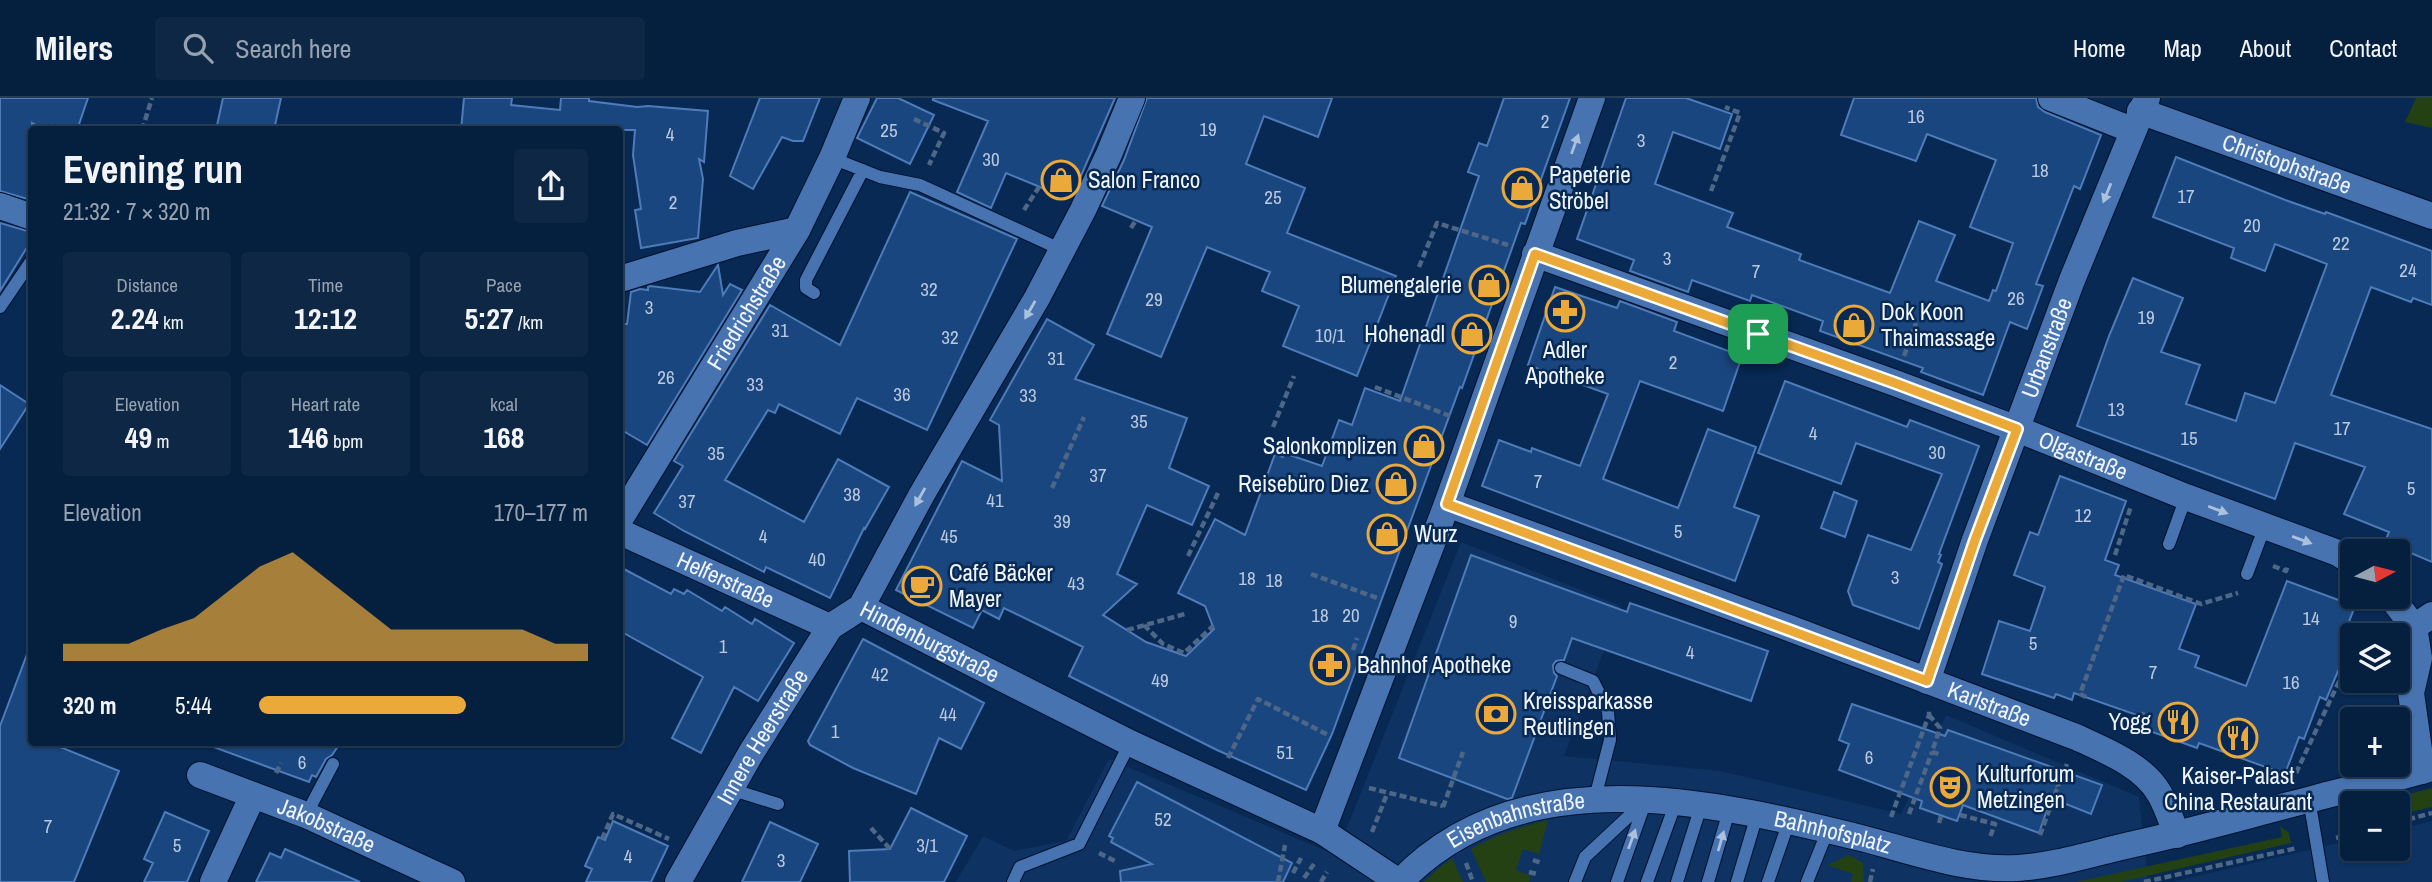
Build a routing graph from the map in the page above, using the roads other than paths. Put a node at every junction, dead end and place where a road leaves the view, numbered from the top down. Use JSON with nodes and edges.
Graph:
{"nodes":[{"id":1,"x":857,"y":98,"type":"edge"},
{"id":2,"x":1132,"y":98,"type":"edge"},
{"id":3,"x":1592,"y":98,"type":"edge"},
{"id":4,"x":2051,"y":98,"type":"edge"},
{"id":5,"x":2140,"y":113,"type":"edge"},
{"id":6,"x":832,"y":158,"type":"junction"},
{"id":7,"x":863,"y":170,"type":"junction"},
{"id":8,"x":0,"y":206,"type":"edge"},
{"id":9,"x":28,"y":216,"type":"edge"},
{"id":10,"x":2432,"y":216,"type":"edge"},
{"id":11,"x":797,"y":230,"type":"junction"},
{"id":12,"x":1062,"y":250,"type":"junction"},
{"id":13,"x":1535,"y":254,"type":"junction"},
{"id":14,"x":28,"y":266,"type":"edge"},
{"id":15,"x":623,"y":278,"type":"edge"},
{"id":16,"x":814,"y":293,"type":"dead end"},
{"id":17,"x":0,"y":307,"type":"edge"},
{"id":18,"x":2017,"y":429,"type":"junction"},
{"id":19,"x":2186,"y":498,"type":"junction"},
{"id":20,"x":1447,"y":504,"type":"junction"},
{"id":21,"x":623,"y":514,"type":"edge"},
{"id":22,"x":2265,"y":526,"type":"junction"},
{"id":23,"x":623,"y":533,"type":"edge"},
{"id":24,"x":2169,"y":544,"type":"dead end"},
{"id":25,"x":2340,"y":554,"type":"edge"},
{"id":26,"x":2247,"y":575,"type":"dead end"},
{"id":27,"x":861,"y":607,"type":"junction"},
{"id":28,"x":2407,"y":609,"type":"edge"},
{"id":29,"x":2423,"y":621,"type":"edge"},
{"id":30,"x":830,"y":626,"type":"junction"},
{"id":31,"x":2426,"y":666,"type":"edge"},
{"id":32,"x":1560,"y":668,"type":"dead end"},
{"id":33,"x":1927,"y":681,"type":"junction"},
{"id":34,"x":1130,"y":743,"type":"junction"},
{"id":35,"x":333,"y":764,"type":"dead end"},
{"id":36,"x":2427,"y":769,"type":"edge"},
{"id":37,"x":200,"y":775,"type":"dead end"},
{"id":38,"x":729,"y":789,"type":"junction"},
{"id":39,"x":2303,"y":790,"type":"junction"},
{"id":40,"x":253,"y":795,"type":"junction"},
{"id":41,"x":1595,"y":798,"type":"junction"},
{"id":42,"x":1646,"y":799,"type":"junction"},
{"id":43,"x":778,"y":804,"type":"dead end"},
{"id":44,"x":1689,"y":804,"type":"junction"},
{"id":45,"x":1729,"y":811,"type":"junction"},
{"id":46,"x":306,"y":815,"type":"junction"},
{"id":47,"x":1757,"y":815,"type":"junction"},
{"id":48,"x":1789,"y":821,"type":"junction"},
{"id":49,"x":1829,"y":830,"type":"junction"},
{"id":50,"x":1322,"y":831,"type":"junction"},
{"id":51,"x":2177,"y":835,"type":"junction"},
{"id":52,"x":2020,"y":875,"type":"edge"},
{"id":53,"x":213,"y":882,"type":"edge"},
{"id":54,"x":452,"y":882,"type":"edge"},
{"id":55,"x":678,"y":882,"type":"edge"},
{"id":56,"x":1013,"y":882,"type":"edge"},
{"id":57,"x":1399,"y":882,"type":"edge"},
{"id":58,"x":1575,"y":882,"type":"edge"},
{"id":59,"x":1617,"y":882,"type":"edge"},
{"id":60,"x":1647,"y":882,"type":"edge"},
{"id":61,"x":1677,"y":882,"type":"edge"},
{"id":62,"x":1707,"y":882,"type":"edge"},
{"id":63,"x":1737,"y":882,"type":"edge"},
{"id":64,"x":1768,"y":882,"type":"edge"},
{"id":65,"x":1807,"y":882,"type":"edge"},
{"id":66,"x":2323,"y":882,"type":"edge"}],
"edges":[{"from":1,"to":6,"type":"street","name":"Friedrichstraße"},
{"from":2,"to":12,"type":"street","name":"Hindenburgstraße"},
{"from":13,"to":3,"type":"street","one_way":true},
{"from":4,"to":5,"type":"street","name":"Christophstraße"},
{"from":5,"to":10,"type":"street","name":"Christophstraße"},
{"from":5,"to":18,"type":"street","name":"Urbanstraße","one_way":true},
{"from":6,"to":7,"type":"lane"},
{"from":6,"to":11,"type":"street","name":"Friedrichstraße"},
{"from":7,"to":12,"type":"lane"},
{"from":7,"to":16,"type":"lane"},
{"from":8,"to":9,"type":"street"},
{"from":11,"to":15,"type":"street"},
{"from":11,"to":21,"type":"street","name":"Friedrichstraße"},
{"from":12,"to":27,"type":"street","name":"Hindenburgstraße","one_way":true},
{"from":13,"to":18,"type":"street","name":"Olgastraße"},
{"from":13,"to":20,"type":"street"},
{"from":14,"to":17,"type":"lane"},
{"from":18,"to":19,"type":"street","name":"Olgastraße"},
{"from":18,"to":33,"type":"street","name":"Urbanstraße"},
{"from":19,"to":22,"type":"street","name":"Olgastraße","one_way":true},
{"from":19,"to":24,"type":"lane"},
{"from":20,"to":33,"type":"street","name":"Karlstraße"},
{"from":20,"to":50,"type":"street"},
{"from":22,"to":25,"type":"street","name":"Olgastraße","one_way":true},
{"from":22,"to":26,"type":"lane"},
{"from":23,"to":30,"type":"street","name":"Helferstraße"},
{"from":27,"to":30,"type":"street","name":"Innere Heerstraße"},
{"from":27,"to":34,"type":"street","name":"Hindenburgstraße"},
{"from":28,"to":29,"type":"street"},
{"from":29,"to":31,"type":"street"},
{"from":30,"to":38,"type":"street","name":"Innere Heerstraße"},
{"from":31,"to":36,"type":"street"},
{"from":32,"to":41,"type":"lane"},
{"from":33,"to":51,"type":"street","name":"Karlstraße"},
{"from":34,"to":50,"type":"street","name":"Hindenburgstraße"},
{"from":34,"to":56,"type":"lane"},
{"from":35,"to":46,"type":"lane"},
{"from":36,"to":39,"type":"street"},
{"from":37,"to":40,"type":"street","name":"Jakobstraße"},
{"from":38,"to":43,"type":"lane"},
{"from":38,"to":55,"type":"street","name":"Innere Heerstraße"},
{"from":39,"to":51,"type":"street"},
{"from":39,"to":66,"type":"lane"},
{"from":40,"to":46,"type":"street","name":"Jakobstraße"},
{"from":40,"to":53,"type":"street"},
{"from":41,"to":42,"type":"street","name":"Eisenbahnstraße"},
{"from":41,"to":57,"type":"street","name":"Eisenbahnstraße"},
{"from":42,"to":44,"type":"street","name":"Bahnhofsplatz"},
{"from":42,"to":58,"type":"lane"},
{"from":59,"to":42,"type":"lane","one_way":true},
{"from":44,"to":45,"type":"street","name":"Bahnhofsplatz"},
{"from":44,"to":60,"type":"lane"},
{"from":44,"to":61,"type":"lane"},
{"from":45,"to":47,"type":"street","name":"Bahnhofsplatz"},
{"from":62,"to":45,"type":"lane","one_way":true},
{"from":46,"to":54,"type":"street","name":"Jakobstraße"},
{"from":47,"to":48,"type":"street","name":"Bahnhofsplatz"},
{"from":47,"to":63,"type":"lane"},
{"from":48,"to":49,"type":"street","name":"Bahnhofsplatz"},
{"from":48,"to":64,"type":"lane"},
{"from":49,"to":52,"type":"street","name":"Bahnhofsplatz"},
{"from":49,"to":65,"type":"lane"},
{"from":50,"to":57,"type":"street","name":"Hindenburgstraße"},
{"from":51,"to":52,"type":"street"}]}
